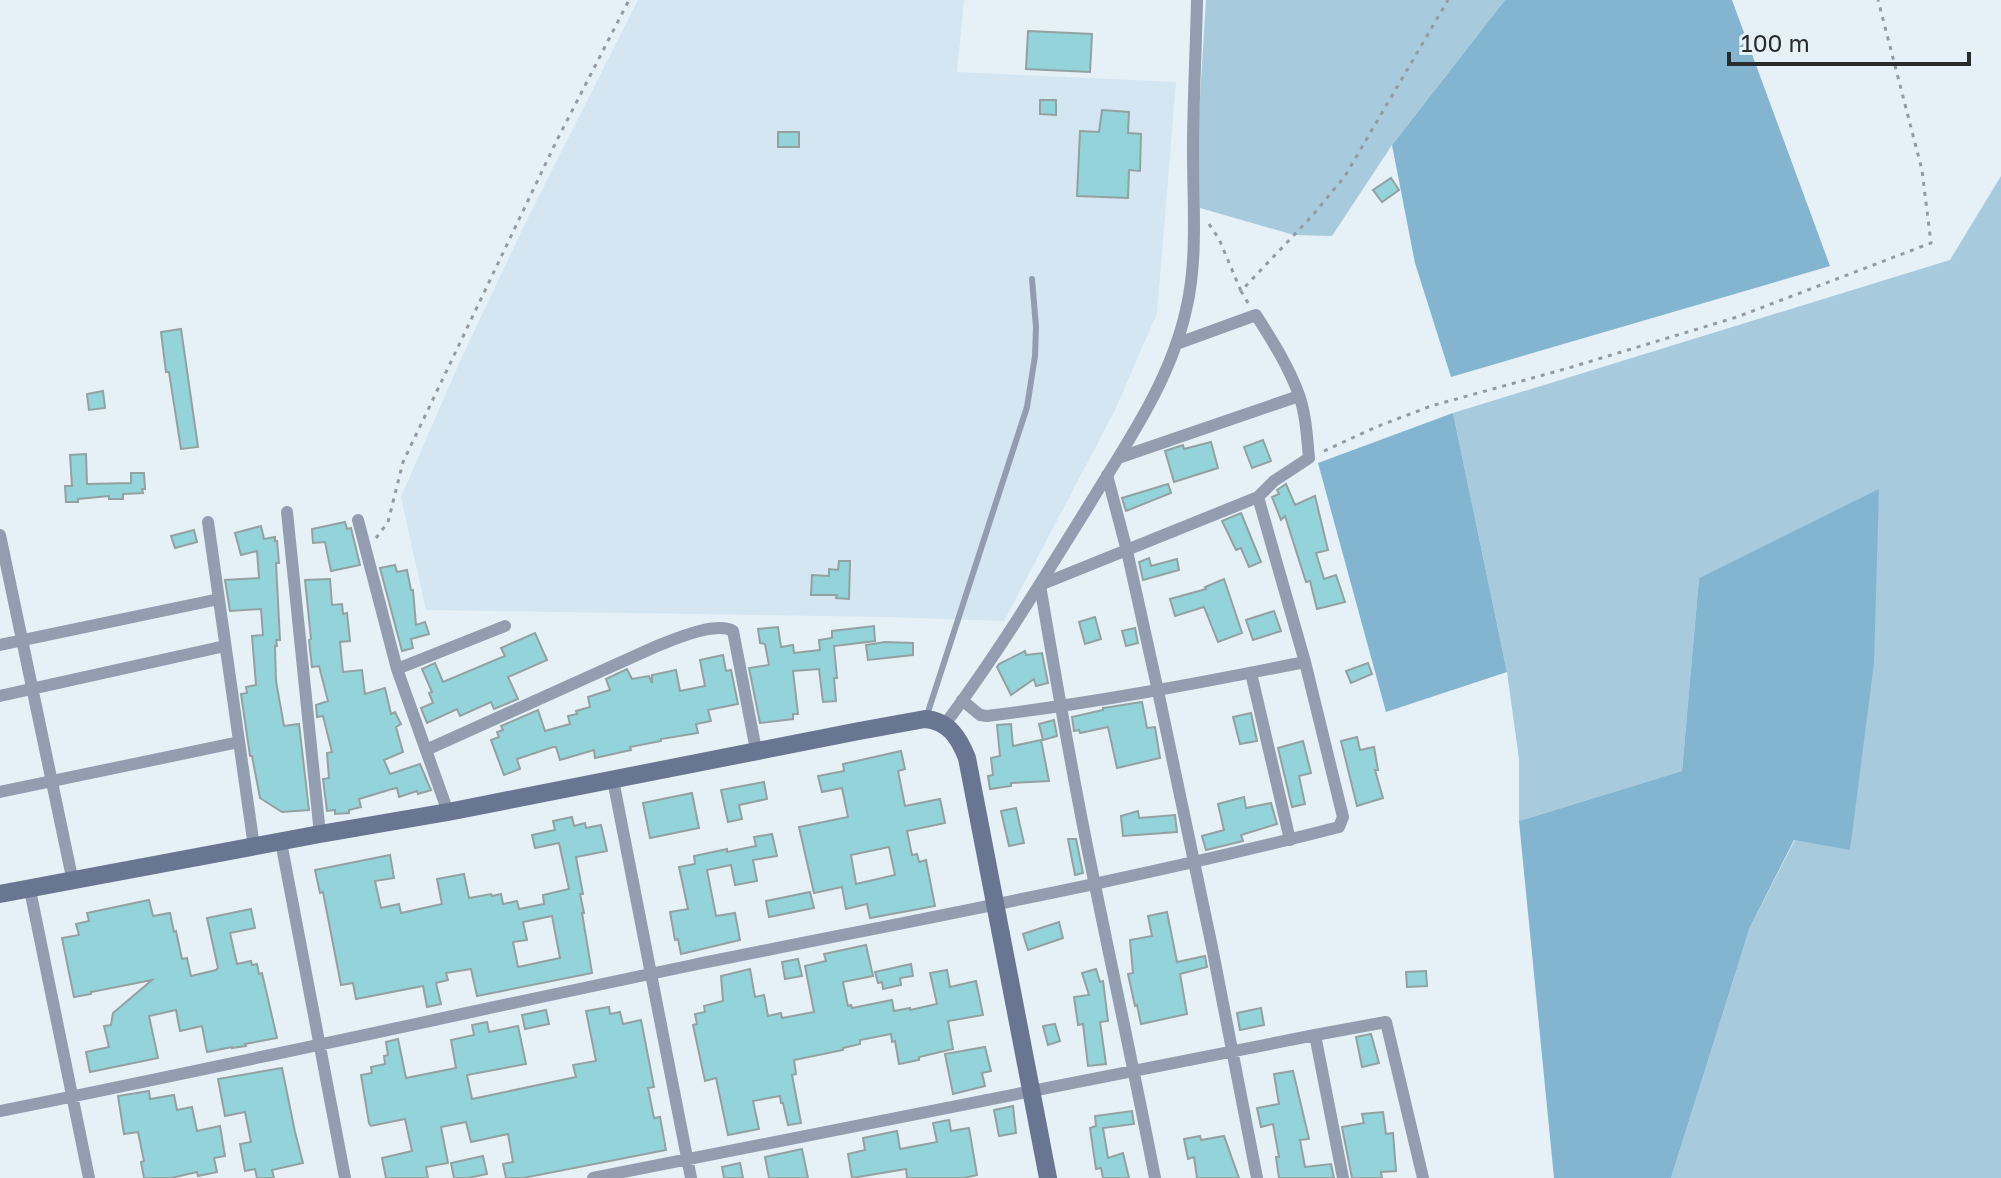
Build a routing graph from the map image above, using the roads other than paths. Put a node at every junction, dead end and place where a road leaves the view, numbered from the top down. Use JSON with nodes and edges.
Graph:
{"nodes":[{"id":1,"x":1197,"y":0,"type":"edge"},
{"id":2,"x":1032,"y":279,"type":"dead end"},
{"id":3,"x":1176,"y":344,"type":"junction"},
{"id":4,"x":1299,"y":396,"type":"junction"},
{"id":5,"x":1118,"y":458,"type":"junction"},
{"id":6,"x":1107,"y":475,"type":"junction"},
{"id":7,"x":1258,"y":497,"type":"junction"},
{"id":8,"x":287,"y":512,"type":"dead end"},
{"id":9,"x":358,"y":520,"type":"dead end"},
{"id":10,"x":208,"y":522,"type":"dead end"},
{"id":11,"x":0,"y":535,"type":"edge"},
{"id":12,"x":1127,"y":551,"type":"junction"},
{"id":13,"x":1040,"y":585,"type":"junction"},
{"id":14,"x":219,"y":599,"type":"junction"},
{"id":15,"x":14,"y":601,"type":"junction"},
{"id":16,"x":0,"y":605,"type":"edge"},
{"id":17,"x":505,"y":626,"type":"dead end"},
{"id":18,"x":23,"y":640,"type":"junction"},
{"id":19,"x":0,"y":645,"type":"edge"},
{"id":20,"x":225,"y":646,"type":"junction"},
{"id":21,"x":1305,"y":662,"type":"junction"},
{"id":22,"x":397,"y":669,"type":"junction"},
{"id":23,"x":1251,"y":673,"type":"junction"},
{"id":24,"x":32,"y":688,"type":"junction"},
{"id":25,"x":1158,"y":691,"type":"junction"},
{"id":26,"x":0,"y":696,"type":"edge"},
{"id":27,"x":962,"y":700,"type":"junction"},
{"id":28,"x":1060,"y":707,"type":"junction"},
{"id":29,"x":925,"y":719,"type":"junction"},
{"id":30,"x":945,"y":724,"type":"junction"},
{"id":31,"x":239,"y":742,"type":"junction"},
{"id":32,"x":426,"y":750,"type":"junction"},
{"id":33,"x":756,"y":750,"type":"junction"},
{"id":34,"x":613,"y":780,"type":"junction"},
{"id":35,"x":51,"y":781,"type":"junction"},
{"id":36,"x":0,"y":792,"type":"edge"},
{"id":37,"x":448,"y":812,"type":"junction"},
{"id":38,"x":320,"y":834,"type":"junction"},
{"id":39,"x":1290,"y":840,"type":"junction"},
{"id":40,"x":281,"y":842,"type":"junction"},
{"id":41,"x":254,"y":847,"type":"junction"},
{"id":42,"x":1194,"y":863,"type":"junction"},
{"id":43,"x":73,"y":882,"type":"junction"},
{"id":44,"x":1094,"y":885,"type":"junction"},
{"id":45,"x":30,"y":890,"type":"junction"},
{"id":46,"x":0,"y":894,"type":"edge"},
{"id":47,"x":995,"y":904,"type":"junction"},
{"id":48,"x":651,"y":974,"type":"junction"},
{"id":49,"x":1315,"y":1035,"type":"junction"},
{"id":50,"x":319,"y":1044,"type":"junction"},
{"id":51,"x":1233,"y":1052,"type":"junction"},
{"id":52,"x":1134,"y":1071,"type":"junction"},
{"id":53,"x":1031,"y":1091,"type":"junction"},
{"id":54,"x":71,"y":1097,"type":"junction"},
{"id":55,"x":0,"y":1111,"type":"edge"},
{"id":56,"x":688,"y":1160,"type":"junction"},
{"id":57,"x":89,"y":1178,"type":"edge"},
{"id":58,"x":345,"y":1178,"type":"edge"},
{"id":59,"x":593,"y":1178,"type":"edge"},
{"id":60,"x":691,"y":1178,"type":"edge"},
{"id":61,"x":1048,"y":1178,"type":"edge"},
{"id":62,"x":1155,"y":1178,"type":"edge"},
{"id":63,"x":1257,"y":1178,"type":"edge"},
{"id":64,"x":1343,"y":1178,"type":"edge"},
{"id":65,"x":1423,"y":1178,"type":"edge"}],
"edges":[{"from":1,"to":3,"type":"street"},
{"from":2,"to":29,"type":"lane"},
{"from":3,"to":4,"type":"street"},
{"from":3,"to":5,"type":"street"},
{"from":4,"to":5,"type":"street"},
{"from":4,"to":7,"type":"street"},
{"from":5,"to":6,"type":"street"},
{"from":6,"to":12,"type":"street"},
{"from":6,"to":13,"type":"street"},
{"from":7,"to":12,"type":"street"},
{"from":7,"to":21,"type":"street"},
{"from":8,"to":38,"type":"street"},
{"from":9,"to":22,"type":"street"},
{"from":10,"to":14,"type":"street"},
{"from":11,"to":15,"type":"street"},
{"from":12,"to":13,"type":"street"},
{"from":12,"to":25,"type":"street"},
{"from":13,"to":27,"type":"street"},
{"from":13,"to":28,"type":"street"},
{"from":14,"to":18,"type":"street"},
{"from":14,"to":20,"type":"street"},
{"from":15,"to":16,"type":"street"},
{"from":15,"to":18,"type":"street"},
{"from":17,"to":22,"type":"street"},
{"from":18,"to":19,"type":"street"},
{"from":18,"to":24,"type":"street"},
{"from":20,"to":24,"type":"street"},
{"from":20,"to":31,"type":"street"},
{"from":21,"to":23,"type":"street"},
{"from":21,"to":39,"type":"street"},
{"from":22,"to":32,"type":"street"},
{"from":23,"to":25,"type":"street"},
{"from":23,"to":39,"type":"street"},
{"from":24,"to":26,"type":"street"},
{"from":24,"to":35,"type":"street"},
{"from":25,"to":28,"type":"street"},
{"from":25,"to":42,"type":"street"},
{"from":27,"to":28,"type":"street"},
{"from":27,"to":30,"type":"street"},
{"from":28,"to":44,"type":"street"},
{"from":29,"to":30,"type":"street"},
{"from":29,"to":33,"type":"street"},
{"from":30,"to":47,"type":"street"},
{"from":31,"to":35,"type":"street"},
{"from":31,"to":41,"type":"street"},
{"from":32,"to":33,"type":"street"},
{"from":32,"to":37,"type":"street"},
{"from":33,"to":34,"type":"street"},
{"from":34,"to":37,"type":"street"},
{"from":34,"to":48,"type":"street"},
{"from":35,"to":36,"type":"street"},
{"from":35,"to":43,"type":"street"},
{"from":37,"to":38,"type":"street"},
{"from":38,"to":40,"type":"street"},
{"from":39,"to":42,"type":"street"},
{"from":40,"to":41,"type":"street"},
{"from":40,"to":50,"type":"street"},
{"from":41,"to":43,"type":"street"},
{"from":42,"to":44,"type":"street"},
{"from":42,"to":51,"type":"street"},
{"from":43,"to":45,"type":"street"},
{"from":44,"to":47,"type":"street"},
{"from":44,"to":52,"type":"street"},
{"from":45,"to":46,"type":"street"},
{"from":45,"to":54,"type":"street"},
{"from":47,"to":48,"type":"street"},
{"from":47,"to":53,"type":"street"},
{"from":48,"to":50,"type":"street"},
{"from":48,"to":56,"type":"street"},
{"from":49,"to":51,"type":"street"},
{"from":49,"to":64,"type":"street"},
{"from":49,"to":65,"type":"street"},
{"from":50,"to":54,"type":"street"},
{"from":50,"to":58,"type":"street"},
{"from":51,"to":52,"type":"street"},
{"from":51,"to":63,"type":"street"},
{"from":52,"to":53,"type":"street"},
{"from":52,"to":62,"type":"street"},
{"from":53,"to":56,"type":"street"},
{"from":53,"to":61,"type":"street"},
{"from":54,"to":55,"type":"street"},
{"from":54,"to":57,"type":"street"},
{"from":56,"to":59,"type":"street"},
{"from":56,"to":60,"type":"street"}]}
